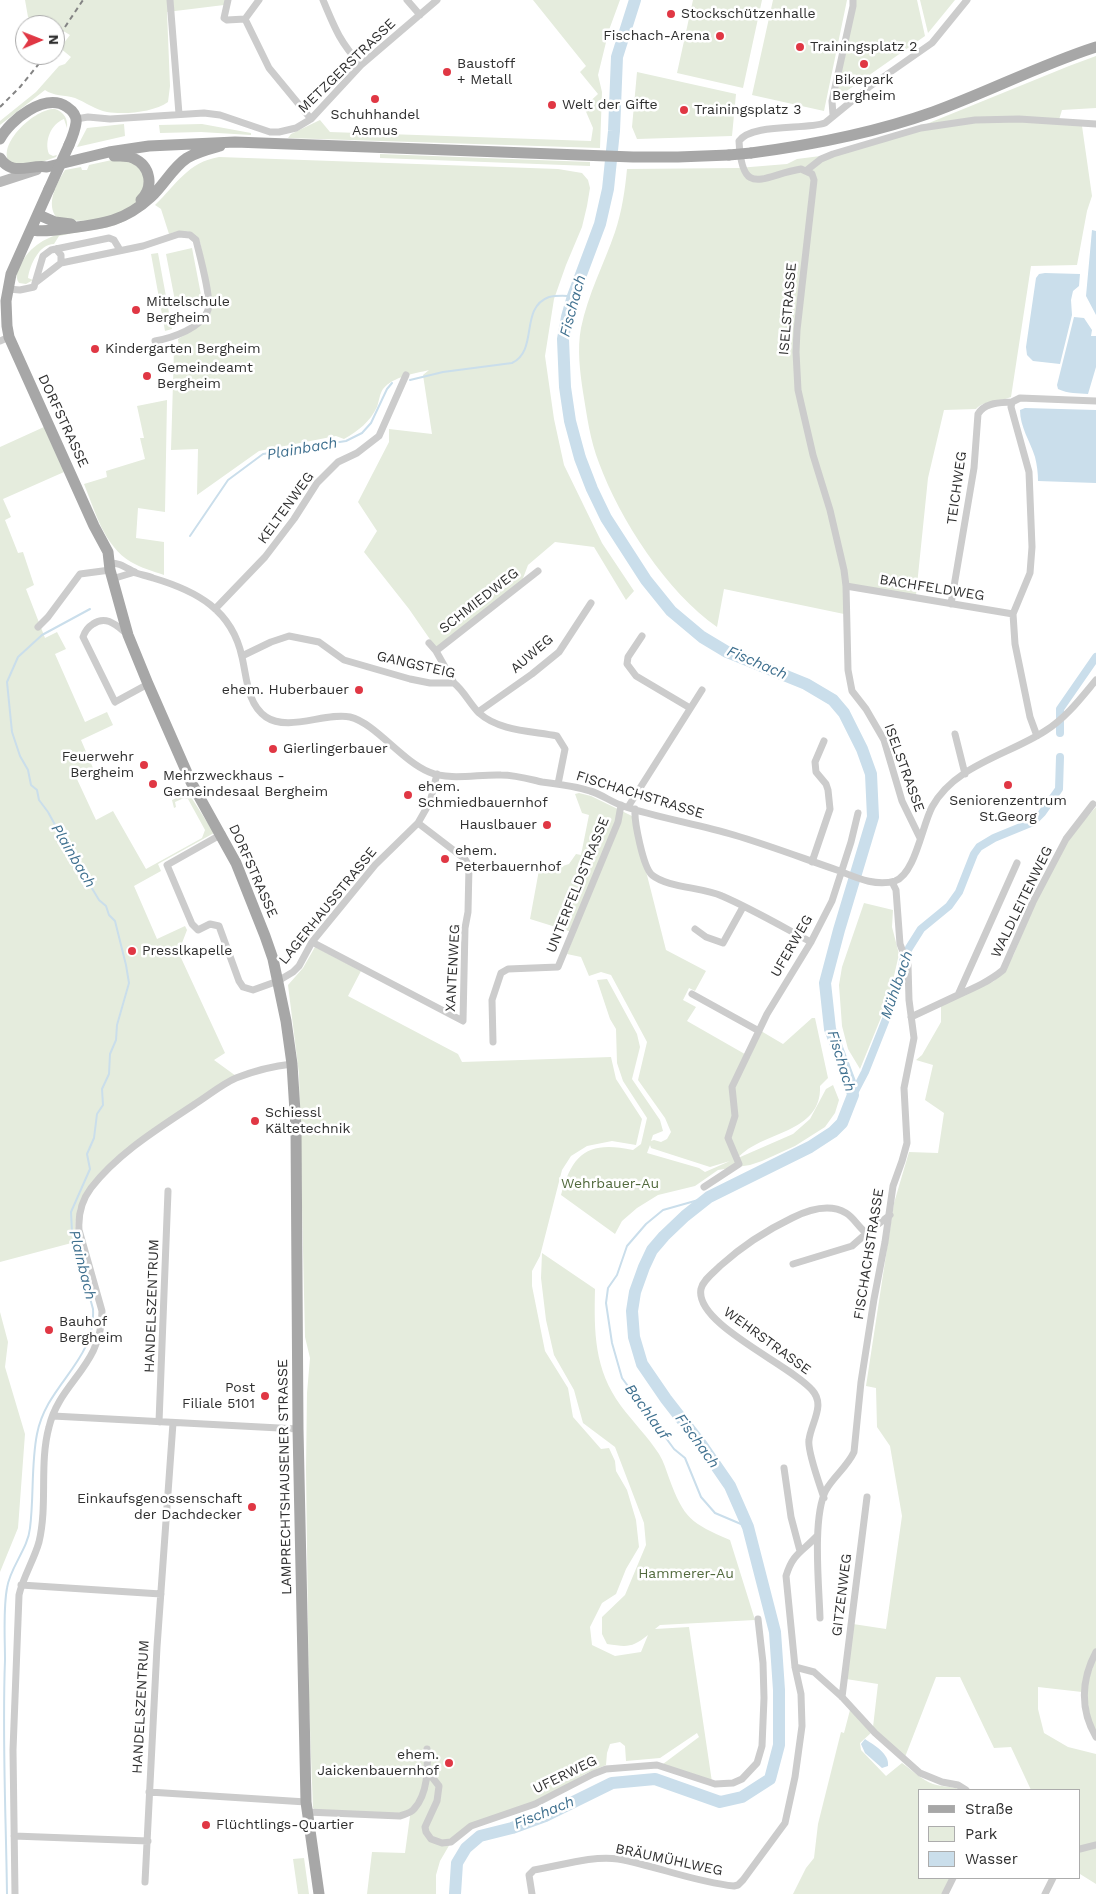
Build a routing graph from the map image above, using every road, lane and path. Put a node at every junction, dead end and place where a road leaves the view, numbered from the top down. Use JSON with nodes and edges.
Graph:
{"nodes":[{"id":1,"x":170,"y":0,"type":"edge"},
{"id":2,"x":228,"y":0,"type":"edge"},
{"id":3,"x":259,"y":0,"type":"edge"},
{"id":4,"x":323,"y":0,"type":"edge"},
{"id":5,"x":407,"y":0,"type":"edge"},
{"id":6,"x":437,"y":0,"type":"edge"},
{"id":7,"x":853,"y":0,"type":"edge"},
{"id":8,"x":967,"y":0,"type":"edge"},
{"id":9,"x":420,"y":15,"type":"junction"},
{"id":10,"x":245,"y":19,"type":"junction"},
{"id":11,"x":1096,"y":47,"type":"edge"},
{"id":12,"x":362,"y":65,"type":"junction"},
{"id":13,"x":178,"y":114,"type":"junction"},
{"id":14,"x":833,"y":115,"type":"junction"},
{"id":15,"x":76,"y":118,"type":"junction"},
{"id":16,"x":311,"y":119,"type":"junction"},
{"id":17,"x":1096,"y":124,"type":"edge"},
{"id":18,"x":0,"y":139,"type":"edge"},
{"id":19,"x":235,"y":142,"type":"junction"},
{"id":20,"x":90,"y":156,"type":"junction"},
{"id":21,"x":0,"y":158,"type":"edge"},
{"id":22,"x":47,"y":167,"type":"junction"},
{"id":23,"x":807,"y":170,"type":"junction"},
{"id":24,"x":0,"y":182,"type":"edge"},
{"id":25,"x":39,"y":215,"type":"junction"},
{"id":26,"x":32,"y":230,"type":"junction"},
{"id":27,"x":56,"y":249,"type":"junction"},
{"id":28,"x":120,"y":250,"type":"junction"},
{"id":29,"x":61,"y":263,"type":"junction"},
{"id":30,"x":35,"y":283,"type":"junction"},
{"id":31,"x":8,"y":289,"type":"junction"},
{"id":32,"x":5,"y":339,"type":"edge"},
{"id":33,"x":155,"y":341,"type":"dead end"},
{"id":34,"x":406,"y":375,"type":"dead end"},
{"id":35,"x":1096,"y":401,"type":"edge"},
{"id":36,"x":1012,"y":402,"type":"junction"},
{"id":37,"x":110,"y":571,"type":"junction"},
{"id":38,"x":538,"y":571,"type":"dead end"},
{"id":39,"x":136,"y":572,"type":"junction"},
{"id":40,"x":846,"y":586,"type":"junction"},
{"id":41,"x":590,"y":603,"type":"dead end"},
{"id":42,"x":950,"y":604,"type":"junction"},
{"id":43,"x":216,"y":609,"type":"junction"},
{"id":44,"x":1013,"y":614,"type":"junction"},
{"id":45,"x":38,"y":627,"type":"dead end"},
{"id":46,"x":128,"y":635,"type":"junction"},
{"id":47,"x":642,"y":636,"type":"dead end"},
{"id":48,"x":429,"y":643,"type":"dead end"},
{"id":49,"x":436,"y":651,"type":"junction"},
{"id":50,"x":242,"y":656,"type":"junction"},
{"id":51,"x":1096,"y":680,"type":"edge"},
{"id":52,"x":454,"y":683,"type":"junction"},
{"id":53,"x":148,"y":684,"type":"junction"},
{"id":54,"x":702,"y":690,"type":"dead end"},
{"id":55,"x":690,"y":708,"type":"junction"},
{"id":56,"x":478,"y":712,"type":"junction"},
{"id":57,"x":956,"y":734,"type":"dead end"},
{"id":58,"x":1037,"y":736,"type":"junction"},
{"id":59,"x":824,"y":740,"type":"dead end"},
{"id":60,"x":437,"y":774,"type":"junction"},
{"id":61,"x":965,"y":774,"type":"junction"},
{"id":62,"x":558,"y":784,"type":"junction"},
{"id":63,"x":1093,"y":804,"type":"dead end"},
{"id":64,"x":628,"y":807,"type":"junction"},
{"id":65,"x":858,"y":813,"type":"dead end"},
{"id":66,"x":418,"y":823,"type":"junction"},
{"id":67,"x":222,"y":834,"type":"junction"},
{"id":68,"x":920,"y":838,"type":"junction"},
{"id":69,"x":812,"y":862,"type":"junction"},
{"id":70,"x":1017,"y":862,"type":"dead end"},
{"id":71,"x":841,"y":872,"type":"junction"},
{"id":72,"x":892,"y":882,"type":"junction"},
{"id":73,"x":743,"y":907,"type":"junction"},
{"id":74,"x":695,"y":929,"type":"dead end"},
{"id":75,"x":312,"y":942,"type":"junction"},
{"id":76,"x":810,"y":942,"type":"junction"},
{"id":77,"x":278,"y":981,"type":"junction"},
{"id":78,"x":692,"y":994,"type":"dead end"},
{"id":79,"x":958,"y":995,"type":"junction"},
{"id":80,"x":911,"y":1017,"type":"junction"},
{"id":81,"x":758,"y":1030,"type":"junction"},
{"id":82,"x":493,"y":1042,"type":"dead end"},
{"id":83,"x":291,"y":1061,"type":"junction"},
{"id":84,"x":704,"y":1187,"type":"dead end"},
{"id":85,"x":168,"y":1191,"type":"dead end"},
{"id":86,"x":890,"y":1215,"type":"junction"},
{"id":87,"x":868,"y":1232,"type":"junction"},
{"id":88,"x":793,"y":1264,"type":"dead end"},
{"id":89,"x":53,"y":1416,"type":"junction"},
{"id":90,"x":159,"y":1422,"type":"junction"},
{"id":91,"x":173,"y":1423,"type":"junction"},
{"id":92,"x":298,"y":1429,"type":"junction"},
{"id":93,"x":784,"y":1468,"type":"dead end"},
{"id":94,"x":867,"y":1497,"type":"dead end"},
{"id":95,"x":824,"y":1499,"type":"junction"},
{"id":96,"x":817,"y":1536,"type":"junction"},
{"id":97,"x":800,"y":1550,"type":"junction"},
{"id":98,"x":21,"y":1585,"type":"junction"},
{"id":99,"x":161,"y":1594,"type":"junction"},
{"id":100,"x":820,"y":1618,"type":"dead end"},
{"id":101,"x":758,"y":1619,"type":"dead end"},
{"id":102,"x":1096,"y":1652,"type":"edge"},
{"id":103,"x":795,"y":1667,"type":"junction"},
{"id":104,"x":842,"y":1697,"type":"junction"},
{"id":105,"x":1096,"y":1738,"type":"edge"},
{"id":106,"x":427,"y":1749,"type":"dead end"},
{"id":107,"x":428,"y":1776,"type":"junction"},
{"id":108,"x":964,"y":1789,"type":"edge"},
{"id":109,"x":149,"y":1792,"type":"junction"},
{"id":110,"x":307,"y":1807,"type":"junction"},
{"id":111,"x":14,"y":1836,"type":"junction"},
{"id":112,"x":148,"y":1841,"type":"junction"},
{"id":113,"x":1096,"y":1845,"type":"edge"},
{"id":114,"x":1081,"y":1850,"type":"edge"},
{"id":115,"x":952,"y":1879,"type":"edge"},
{"id":116,"x":1052,"y":1879,"type":"edge"},
{"id":117,"x":145,"y":1882,"type":"dead end"},
{"id":118,"x":15,"y":1894,"type":"edge"},
{"id":119,"x":319,"y":1894,"type":"edge"},
{"id":120,"x":532,"y":1894,"type":"edge"},
{"id":121,"x":945,"y":1894,"type":"edge"},
{"id":122,"x":1045,"y":1894,"type":"edge"}],
"edges":[{"from":1,"to":13,"type":"street"},
{"from":2,"to":10,"type":"street"},
{"from":3,"to":10,"type":"street"},
{"from":4,"to":12,"type":"street"},
{"from":5,"to":9,"type":"street"},
{"from":6,"to":9,"type":"street","name":"METZGERSTRASSE"},
{"from":7,"to":14,"type":"street"},
{"from":8,"to":14,"type":"street"},
{"from":9,"to":12,"type":"street","name":"METZGERSTRASSE"},
{"from":10,"to":16,"type":"street"},
{"from":11,"to":19,"type":"main road","bridge":true},
{"from":12,"to":16,"type":"street","name":"METZGERSTRASSE"},
{"from":13,"to":15,"type":"street","name":"METZGERSTRASSE"},
{"from":13,"to":16,"type":"street","name":"METZGERSTRASSE"},
{"from":14,"to":23,"type":"street"},
{"from":15,"to":18,"type":"main road"},
{"from":15,"to":25,"type":"main road","name":"DORFSTRASSE","bridge":true},
{"from":17,"to":23,"type":"street"},
{"from":19,"to":20,"type":"main road"},
{"from":19,"to":26,"type":"main road"},
{"from":20,"to":22,"type":"main road"},
{"from":20,"to":25,"type":"main road"},
{"from":21,"to":22,"type":"main road"},
{"from":22,"to":24,"type":"main road"},
{"from":23,"to":40,"type":"street","name":"ISELSTRASSE"},
{"from":25,"to":26,"type":"main road","name":"DORFSTRASSE"},
{"from":26,"to":31,"type":"main road","name":"DORFSTRASSE"},
{"from":27,"to":28,"type":"street"},
{"from":27,"to":29,"type":"street"},
{"from":27,"to":30,"type":"street"},
{"from":28,"to":29,"type":"street"},
{"from":28,"to":33,"type":"street"},
{"from":29,"to":30,"type":"street"},
{"from":30,"to":31,"type":"street"},
{"from":31,"to":32,"type":"main road","name":"DORFSTRASSE"},
{"from":32,"to":37,"type":"main road","name":"DORFSTRASSE"},
{"from":34,"to":43,"type":"street","name":"KELTENWEG"},
{"from":35,"to":36,"type":"street","name":"TEICHWEG"},
{"from":36,"to":42,"type":"street","name":"TEICHWEG"},
{"from":36,"to":44,"type":"street"},
{"from":37,"to":39,"type":"street"},
{"from":37,"to":39,"type":"street","name":"FISCHACHSTRASSE"},
{"from":37,"to":45,"type":"street"},
{"from":37,"to":46,"type":"main road","name":"DORFSTRASSE"},
{"from":38,"to":49,"type":"street","name":"SCHMIEDWEG"},
{"from":39,"to":43,"type":"street","name":"FISCHACHSTRASSE"},
{"from":40,"to":42,"type":"street","name":"BACHFELDWEG"},
{"from":40,"to":68,"type":"street","name":"ISELSTRASSE"},
{"from":41,"to":56,"type":"street","name":"AUWEG"},
{"from":42,"to":44,"type":"street","name":"BACHFELDWEG"},
{"from":43,"to":50,"type":"street","name":"FISCHACHSTRASSE"},
{"from":44,"to":58,"type":"street"},
{"from":46,"to":53,"type":"main road","name":"DORFSTRASSE"},
{"from":46,"to":53,"type":"street"},
{"from":47,"to":55,"type":"street"},
{"from":48,"to":49,"type":"street","name":"SCHMIEDWEG"},
{"from":49,"to":52,"type":"street","name":"SCHMIEDWEG"},
{"from":50,"to":52,"type":"street","name":"GANGSTEIG"},
{"from":50,"to":60,"type":"street","name":"FISCHACHSTRASSE"},
{"from":51,"to":58,"type":"street"},
{"from":52,"to":56,"type":"street","name":"GANGSTEIG"},
{"from":53,"to":67,"type":"main road","name":"DORFSTRASSE"},
{"from":54,"to":55,"type":"street"},
{"from":55,"to":64,"type":"street"},
{"from":56,"to":62,"type":"street","name":"GANGSTEIG"},
{"from":57,"to":61,"type":"street"},
{"from":58,"to":61,"type":"street"},
{"from":59,"to":69,"type":"street"},
{"from":60,"to":62,"type":"street","name":"FISCHACHSTRASSE"},
{"from":60,"to":66,"type":"street"},
{"from":61,"to":68,"type":"street"},
{"from":62,"to":64,"type":"street","name":"FISCHACHSTRASSE"},
{"from":63,"to":79,"type":"street","name":"WALDLEITENWEG"},
{"from":64,"to":69,"type":"street","name":"FISCHACHSTRASSE"},
{"from":64,"to":73,"type":"street"},
{"from":64,"to":82,"type":"street","name":"UNTERFELDSTRASSE"},
{"from":65,"to":71,"type":"street"},
{"from":66,"to":75,"type":"street","name":"LAGERHAUSSTRASSE"},
{"from":66,"to":75,"type":"street","name":"XANTENWEG"},
{"from":67,"to":77,"type":"main road","name":"DORFSTRASSE"},
{"from":67,"to":77,"type":"street","name":"LAGERHAUSSTRASSE"},
{"from":68,"to":72,"type":"street"},
{"from":69,"to":71,"type":"street","name":"FISCHACHSTRASSE"},
{"from":70,"to":79,"type":"street","name":"WALDLEITENWEG"},
{"from":71,"to":72,"type":"street","name":"FISCHACHSTRASSE"},
{"from":71,"to":76,"type":"street","name":"UFERWEG"},
{"from":72,"to":80,"type":"street","name":"FISCHACHSTRASSE"},
{"from":73,"to":74,"type":"street"},
{"from":73,"to":76,"type":"street"},
{"from":75,"to":77,"type":"street","name":"LAGERHAUSSTRASSE"},
{"from":76,"to":81,"type":"street","name":"UFERWEG"},
{"from":77,"to":83,"type":"main road","name":"DORFSTRASSE"},
{"from":78,"to":81,"type":"street"},
{"from":79,"to":80,"type":"street","name":"WALDLEITENWEG"},
{"from":80,"to":86,"type":"street","name":"FISCHACHSTRASSE"},
{"from":81,"to":84,"type":"street","name":"UFERWEG"},
{"from":83,"to":89,"type":"street"},
{"from":83,"to":92,"type":"main road","name":"LAMPRECHTSHAUSENER STRASSE"},
{"from":85,"to":90,"type":"street","name":"HANDELSZENTRUM"},
{"from":86,"to":87,"type":"street"},
{"from":86,"to":95,"type":"street","name":"FISCHACHSTRASSE"},
{"from":87,"to":88,"type":"street"},
{"from":87,"to":95,"type":"street","name":"WEHRSTRASSE"},
{"from":89,"to":90,"type":"street"},
{"from":89,"to":98,"type":"street"},
{"from":90,"to":91,"type":"street"},
{"from":91,"to":92,"type":"street"},
{"from":91,"to":99,"type":"street","name":"HANDELSZENTRUM"},
{"from":92,"to":110,"type":"main road","name":"LAMPRECHTSHAUSENER STRASSE"},
{"from":93,"to":97,"type":"street"},
{"from":94,"to":104,"type":"street","name":"GITZENWEG"},
{"from":95,"to":96,"type":"street","name":"FISCHACHSTRASSE"},
{"from":96,"to":97,"type":"street","name":"BRÄUMÜHLWEG"},
{"from":96,"to":100,"type":"street","name":"FISCHACHSTRASSE"},
{"from":97,"to":103,"type":"street","name":"BRÄUMÜHLWEG"},
{"from":98,"to":99,"type":"street"},
{"from":98,"to":111,"type":"street"},
{"from":99,"to":109,"type":"street","name":"HANDELSZENTRUM"},
{"from":101,"to":107,"type":"street","name":"UFERWEG"},
{"from":102,"to":105,"type":"street"},
{"from":103,"to":104,"type":"street"},
{"from":103,"to":120,"type":"street","name":"BRÄUMÜHLWEG"},
{"from":104,"to":108,"type":"street"},
{"from":106,"to":107,"type":"street","name":"UFERWEG"},
{"from":107,"to":110,"type":"street","name":"UFERWEG"},
{"from":109,"to":110,"type":"street","name":"HANDELSZENTRUM"},
{"from":109,"to":112,"type":"street","name":"HANDELSZENTRUM"},
{"from":110,"to":119,"type":"main road","name":"LAMPRECHTSHAUSENER STRASSE"},
{"from":111,"to":112,"type":"street"},
{"from":111,"to":118,"type":"street"},
{"from":112,"to":117,"type":"street","name":"HANDELSZENTRUM"},
{"from":113,"to":114,"type":"street"},
{"from":115,"to":121,"type":"street"},
{"from":116,"to":122,"type":"street"}]}
